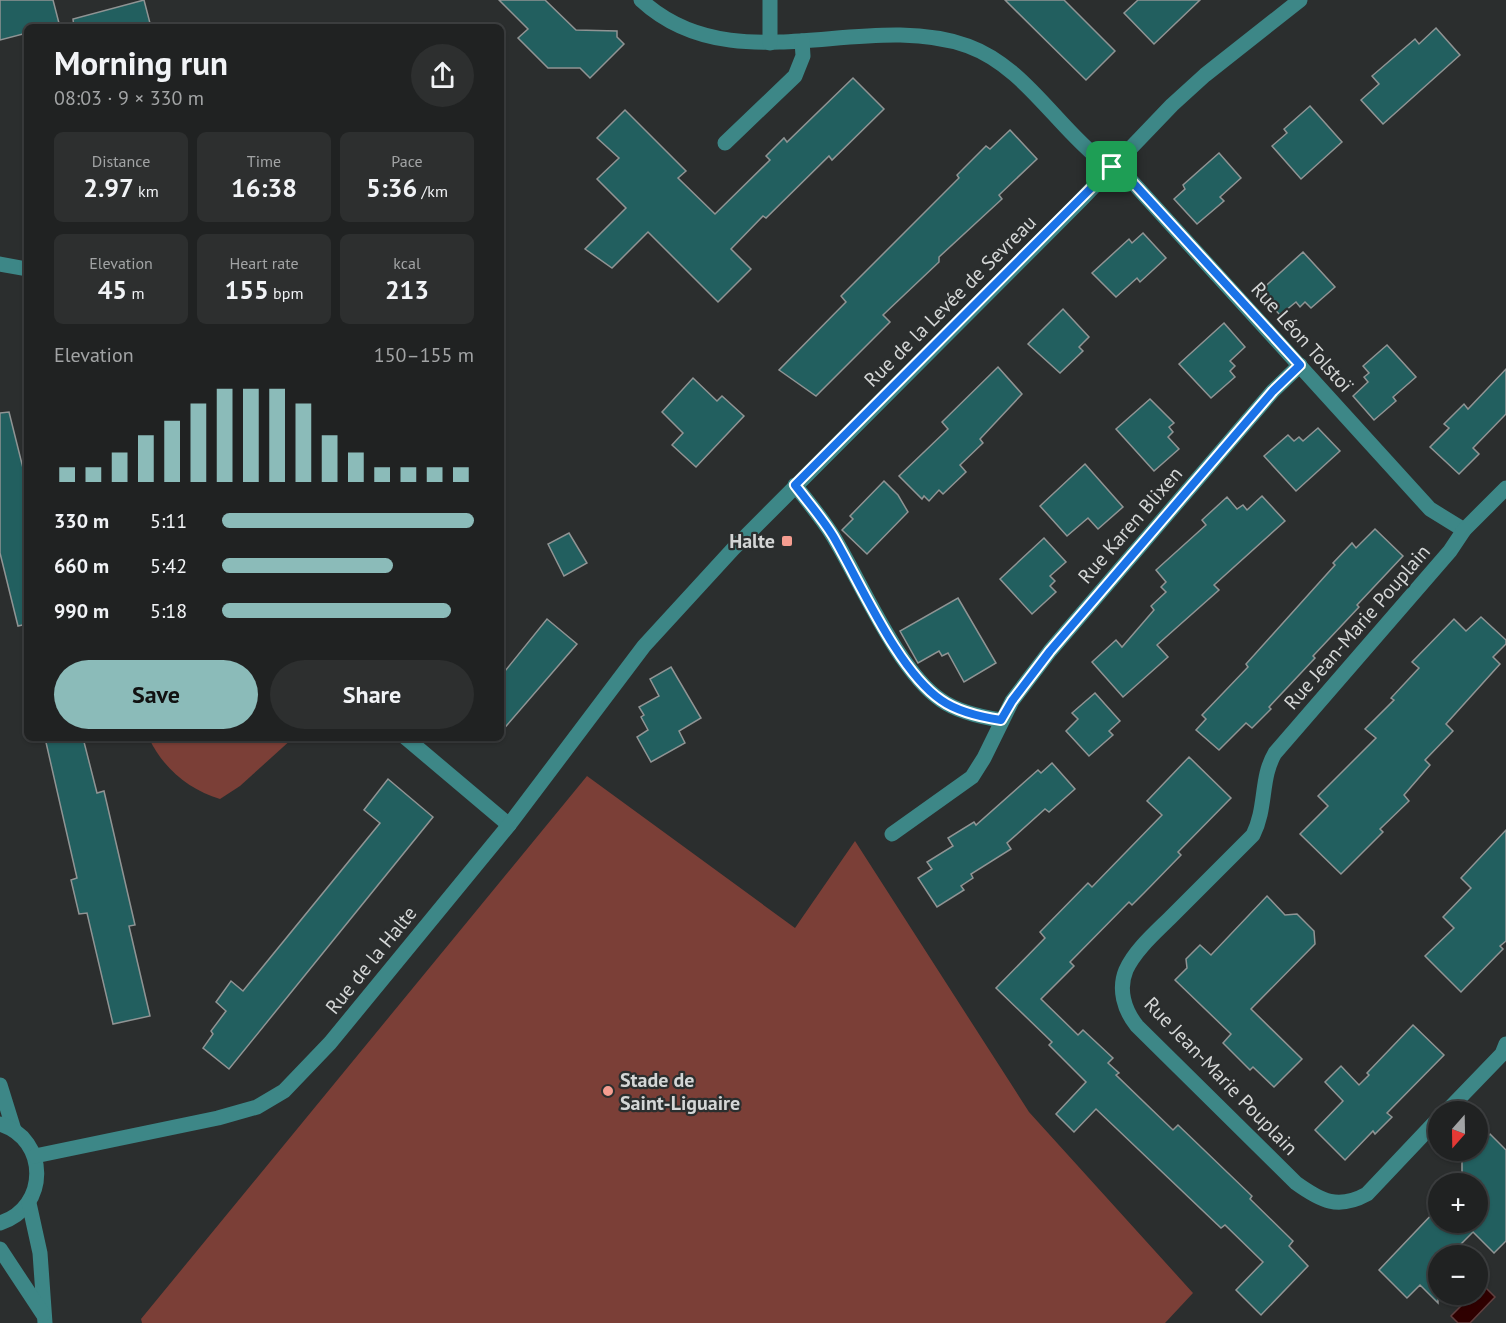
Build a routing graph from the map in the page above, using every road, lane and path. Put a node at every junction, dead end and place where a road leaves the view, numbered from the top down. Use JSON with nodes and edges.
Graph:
{"nodes":[{"id":1,"x":641,"y":0,"type":"edge"},
{"id":2,"x":770,"y":0,"type":"edge"},
{"id":3,"x":1300,"y":0,"type":"edge"},
{"id":4,"x":802,"y":41,"type":"junction"},
{"id":5,"x":770,"y":43,"type":"junction"},
{"id":6,"x":725,"y":143,"type":"dead end"},
{"id":7,"x":1112,"y":167,"type":"junction"},
{"id":8,"x":0,"y":264,"type":"edge"},
{"id":9,"x":24,"y":268,"type":"edge"},
{"id":10,"x":1300,"y":365,"type":"junction"},
{"id":11,"x":795,"y":485,"type":"junction"},
{"id":12,"x":1506,"y":488,"type":"edge"},
{"id":13,"x":1464,"y":530,"type":"junction"},
{"id":14,"x":644,"y":646,"type":"joint"},
{"id":15,"x":1001,"y":720,"type":"junction"},
{"id":16,"x":409,"y":741,"type":"edge"},
{"id":17,"x":509,"y":825,"type":"junction"},
{"id":18,"x":892,"y":834,"type":"dead end"},
{"id":19,"x":1506,"y":1044,"type":"edge"},
{"id":20,"x":0,"y":1085,"type":"edge"},
{"id":21,"x":1457,"y":1101,"type":"edge"},
{"id":22,"x":7,"y":1127,"type":"edge"},
{"id":23,"x":1428,"y":1130,"type":"edge"},
{"id":24,"x":35,"y":1156,"type":"junction"},
{"id":25,"x":29,"y":1203,"type":"junction"},
{"id":26,"x":0,"y":1223,"type":"edge"},
{"id":27,"x":0,"y":1249,"type":"edge"},
{"id":28,"x":44,"y":1318,"type":"edge"}],
"edges":[{"from":1,"to":5,"type":"street","name":"Rue Léon Tolstoï"},
{"from":2,"to":5,"type":"street"},
{"from":3,"to":7,"type":"street","name":"Rue de la Levée de Sevreau"},
{"from":4,"to":5,"type":"street","name":"Rue Léon Tolstoï"},
{"from":4,"to":6,"type":"street"},
{"from":4,"to":7,"type":"street","name":"Rue Léon Tolstoï"},
{"from":7,"to":10,"type":"street","name":"Rue Léon Tolstoï"},
{"from":7,"to":11,"type":"street","name":"Rue de la Levée de Sevreau"},
{"from":8,"to":9,"type":"street"},
{"from":10,"to":13,"type":"street","name":"Rue Léon Tolstoï"},
{"from":10,"to":15,"type":"street","name":"Rue Karen Blixen"},
{"from":11,"to":14,"type":"street","name":"Rue de la Levée de Sevreau"},
{"from":11,"to":15,"type":"street"},
{"from":12,"to":13,"type":"street","name":"Rue Jean-Marie Pouplain"},
{"from":13,"to":23,"type":"street","name":"Rue Jean-Marie Pouplain"},
{"from":14,"to":17,"type":"street","name":"Rue de la Halte"},
{"from":15,"to":18,"type":"street","name":"Rue Karen Blixen"},
{"from":16,"to":17,"type":"street"},
{"from":17,"to":24,"type":"street","name":"Rue de la Halte"},
{"from":19,"to":21,"type":"street"},
{"from":20,"to":22,"type":"street"},
{"from":22,"to":24,"type":"street"},
{"from":24,"to":25,"type":"street"},
{"from":25,"to":26,"type":"street"},
{"from":25,"to":28,"type":"street"},
{"from":27,"to":28,"type":"street"}]}
